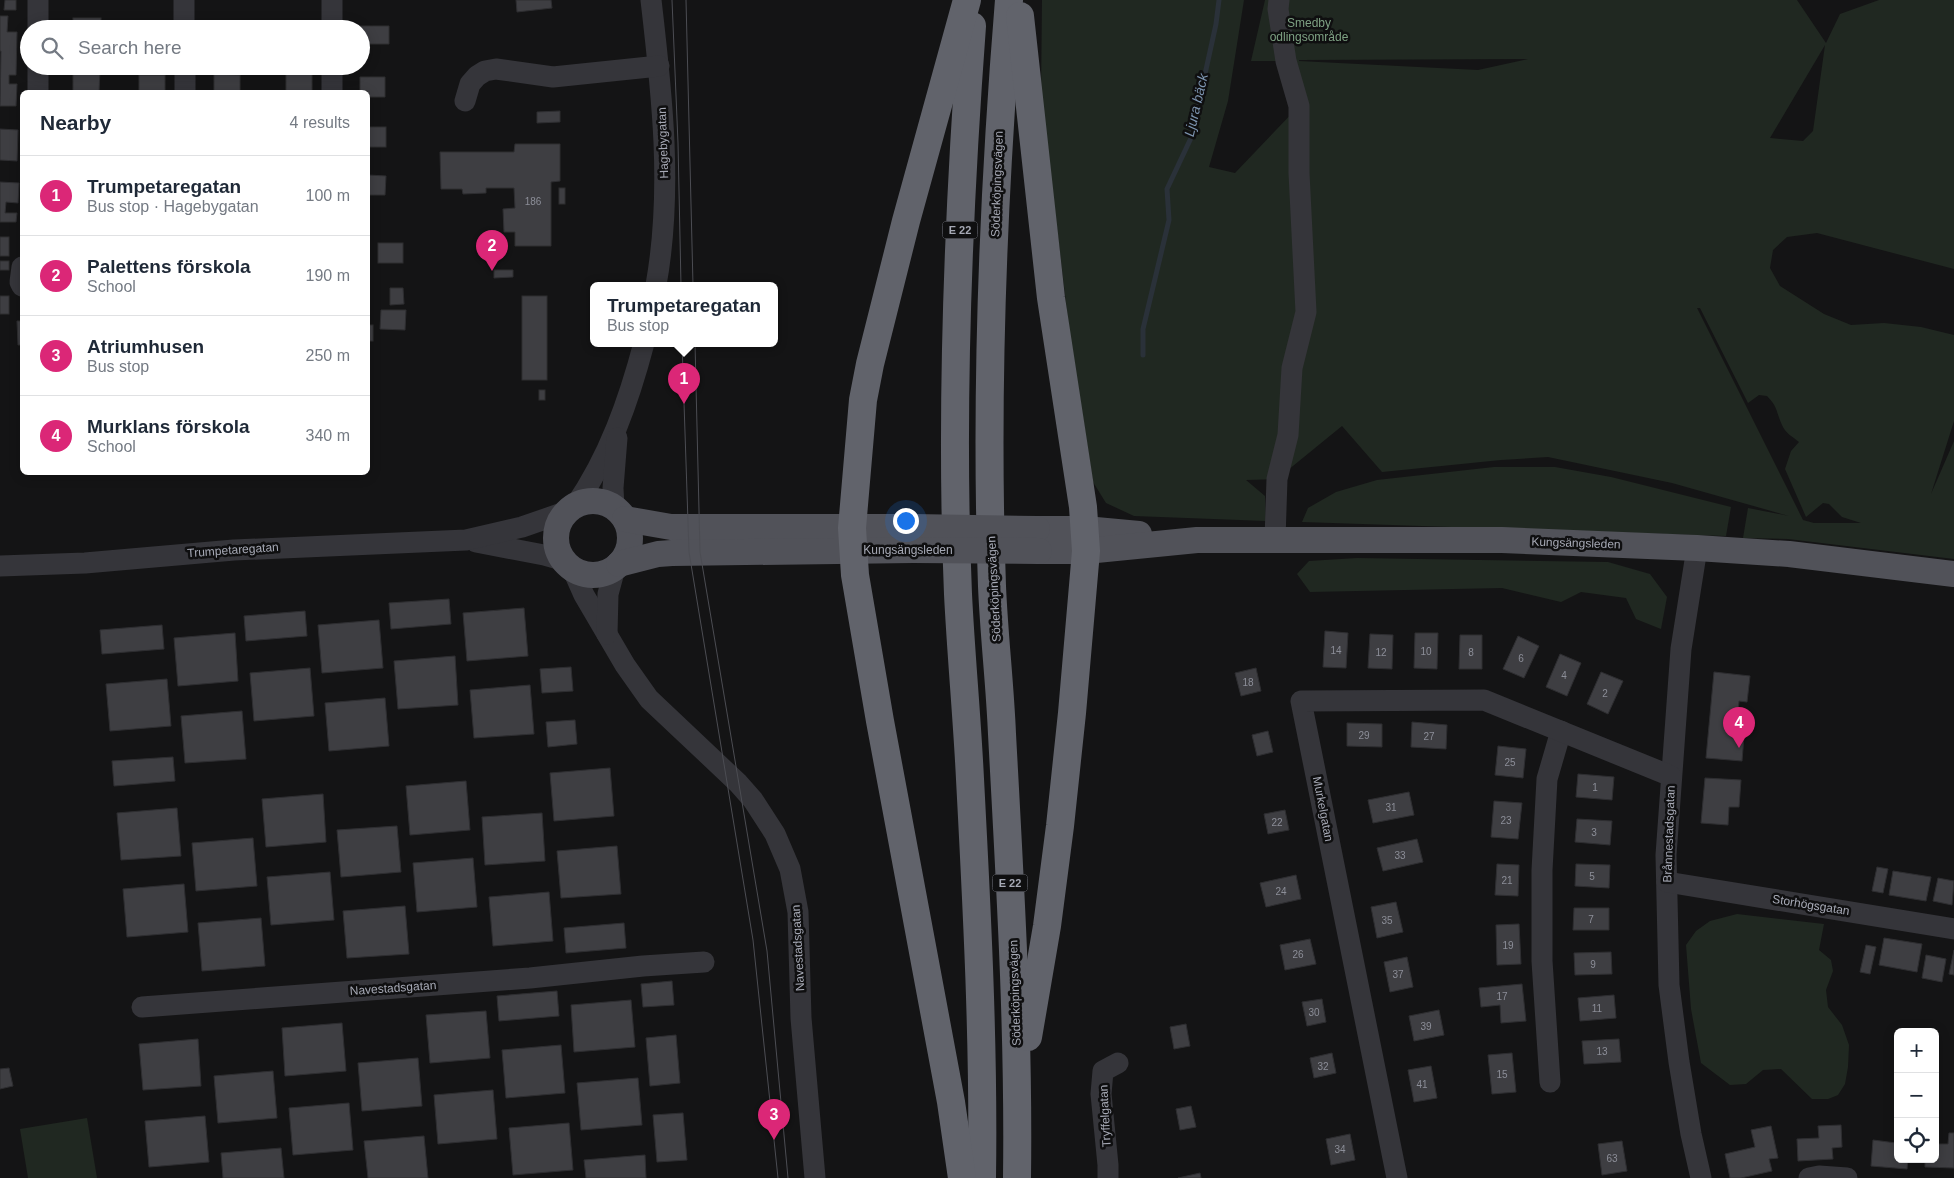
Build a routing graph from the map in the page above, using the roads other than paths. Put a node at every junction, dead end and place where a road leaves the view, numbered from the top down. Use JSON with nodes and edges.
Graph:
{"nodes":[{"id":1,"x":38,"y":0,"type":"edge"},
{"id":2,"x":184,"y":0,"type":"edge"},
{"id":3,"x":332,"y":0,"type":"edge"},
{"id":4,"x":651,"y":0,"type":"edge"},
{"id":5,"x":967,"y":0,"type":"edge"},
{"id":6,"x":974,"y":0,"type":"edge"},
{"id":7,"x":1009,"y":0,"type":"edge"},
{"id":8,"x":1018,"y":0,"type":"edge"},
{"id":9,"x":1279,"y":0,"type":"edge"},
{"id":10,"x":38,"y":20,"type":"edge"},
{"id":11,"x":184,"y":20,"type":"edge"},
{"id":12,"x":332,"y":20,"type":"edge"},
{"id":13,"x":659,"y":66,"type":"junction"},
{"id":14,"x":38,"y":75,"type":"edge"},
{"id":15,"x":185,"y":75,"type":"edge"},
{"id":16,"x":332,"y":75,"type":"edge"},
{"id":17,"x":38,"y":90,"type":"edge"},
{"id":18,"x":185,"y":90,"type":"edge"},
{"id":19,"x":332,"y":90,"type":"edge"},
{"id":20,"x":465,"y":101,"type":"dead end"},
{"id":21,"x":657,"y":282,"type":"edge"},
{"id":22,"x":643,"y":347,"type":"edge"},
{"id":23,"x":617,"y":429,"type":"junction"},
{"id":24,"x":571,"y":509,"type":"junction"},
{"id":25,"x":619,"y":513,"type":"junction"},
{"id":26,"x":853,"y":539,"type":"junction"},
{"id":27,"x":1275,"y":539,"type":"junction"},
{"id":28,"x":466,"y":540,"type":"junction"},
{"id":29,"x":1086,"y":540,"type":"junction"},
{"id":30,"x":1697,"y":548,"type":"junction"},
{"id":31,"x":568,"y":565,"type":"junction"},
{"id":32,"x":5,"y":566,"type":"edge"},
{"id":33,"x":617,"y":566,"type":"junction"},
{"id":34,"x":1954,"y":574,"type":"edge"},
{"id":35,"x":607,"y":634,"type":"junction"},
{"id":36,"x":1561,"y":731,"type":"junction"},
{"id":37,"x":1671,"y":776,"type":"junction"},
{"id":38,"x":1667,"y":882,"type":"junction"},
{"id":39,"x":1954,"y":929,"type":"edge"},
{"id":40,"x":704,"y":962,"type":"dead end"},
{"id":41,"x":142,"y":1007,"type":"dead end"},
{"id":42,"x":1118,"y":1064,"type":"dead end"},
{"id":43,"x":1550,"y":1082,"type":"dead end"},
{"id":44,"x":1018,"y":1098,"type":"junction"},
{"id":45,"x":815,"y":1178,"type":"edge"},
{"id":46,"x":962,"y":1178,"type":"edge"},
{"id":47,"x":982,"y":1178,"type":"edge"},
{"id":48,"x":1017,"y":1178,"type":"edge"},
{"id":49,"x":1108,"y":1178,"type":"edge"},
{"id":50,"x":1397,"y":1178,"type":"edge"},
{"id":51,"x":1702,"y":1178,"type":"edge"},
{"id":52,"x":1809,"y":1178,"type":"edge"},
{"id":53,"x":1848,"y":1178,"type":"edge"}],
"edges":[{"from":1,"to":10,"type":"street"},
{"from":2,"to":11,"type":"street"},
{"from":3,"to":12,"type":"street"},
{"from":4,"to":13,"type":"street","name":"Hagebygatan"},
{"from":5,"to":26,"type":"highway"},
{"from":6,"to":47,"type":"highway","number":"E 22"},
{"from":7,"to":44,"type":"highway","name":"Söderköpingsvägen","number":"E 22"},
{"from":8,"to":29,"type":"highway"},
{"from":9,"to":27,"type":"street"},
{"from":13,"to":20,"type":"street"},
{"from":13,"to":21,"type":"street","name":"Hagebygatan"},
{"from":14,"to":17,"type":"street"},
{"from":15,"to":18,"type":"street"},
{"from":16,"to":19,"type":"street"},
{"from":22,"to":23,"type":"street"},
{"from":23,"to":24,"type":"street"},
{"from":23,"to":25,"type":"street"},
{"from":24,"to":25,"type":"main road"},
{"from":24,"to":28,"type":"street","name":"Trumpetaregatan"},
{"from":24,"to":31,"type":"main road"},
{"from":25,"to":26,"type":"main road","name":"Kungsängsleden"},
{"from":25,"to":33,"type":"main road"},
{"from":26,"to":29,"type":"main road","name":"Kungsängsleden","bridge":true},
{"from":26,"to":33,"type":"main road","name":"Kungsängsleden"},
{"from":26,"to":46,"type":"highway"},
{"from":27,"to":29,"type":"main road","name":"Kungsängsleden"},
{"from":27,"to":30,"type":"main road","name":"Kungsängsleden"},
{"from":28,"to":31,"type":"street","name":"Trumpetaregatan"},
{"from":28,"to":32,"type":"street","name":"Trumpetaregatan"},
{"from":29,"to":44,"type":"highway"},
{"from":30,"to":34,"type":"main road","name":"Kungsängsleden"},
{"from":30,"to":37,"type":"street","name":"Brånnestadsgatan"},
{"from":31,"to":33,"type":"main road"},
{"from":31,"to":35,"type":"street","name":"Navestadsgatan"},
{"from":33,"to":35,"type":"street"},
{"from":35,"to":45,"type":"street","name":"Navestadsgatan"},
{"from":36,"to":37,"type":"street","name":"Murkelgatan"},
{"from":36,"to":43,"type":"street"},
{"from":36,"to":50,"type":"street","name":"Murkelgatan"},
{"from":37,"to":38,"type":"street","name":"Brånnestadsgatan"},
{"from":38,"to":39,"type":"street","name":"Storhögsgatan"},
{"from":38,"to":51,"type":"street","name":"Brånnestadsgatan"},
{"from":40,"to":41,"type":"street","name":"Navestadsgatan"},
{"from":42,"to":49,"type":"street","name":"Tryffelgatan"},
{"from":44,"to":48,"type":"highway","name":"Söderköpingsvägen","number":"E 22"},
{"from":52,"to":53,"type":"street"}]}
